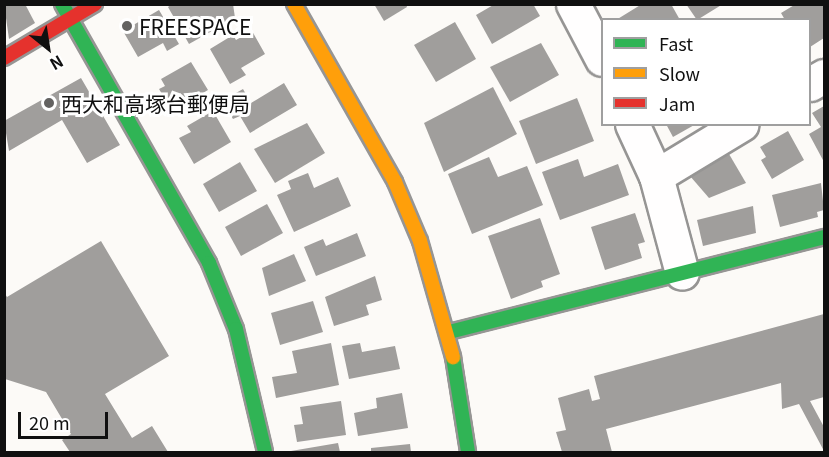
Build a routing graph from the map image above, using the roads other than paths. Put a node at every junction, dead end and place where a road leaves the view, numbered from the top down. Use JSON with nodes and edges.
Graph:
{"nodes":[{"id":1,"x":62,"y":4,"type":"edge"},
{"id":2,"x":95,"y":4,"type":"edge"},
{"id":3,"x":294,"y":4,"type":"edge"},
{"id":4,"x":573,"y":4,"type":"edge"},
{"id":5,"x":70,"y":19,"type":"junction"},
{"id":6,"x":601,"y":55,"type":"edge"},
{"id":7,"x":4,"y":58,"type":"edge"},
{"id":8,"x":825,"y":76,"type":"edge"},
{"id":9,"x":811,"y":83,"type":"edge"},
{"id":10,"x":633,"y":126,"type":"edge"},
{"id":11,"x":739,"y":126,"type":"edge"},
{"id":12,"x":656,"y":176,"type":"junction"},
{"id":13,"x":825,"y":237,"type":"edge"},
{"id":14,"x":682,"y":273,"type":"junction"},
{"id":15,"x":449,"y":332,"type":"junction"},
{"id":16,"x":265,"y":453,"type":"edge"},
{"id":17,"x":468,"y":453,"type":"edge"}],
"edges":[{"from":1,"to":5,"type":"street"},
{"from":2,"to":5,"type":"street"},
{"from":3,"to":15,"type":"street"},
{"from":4,"to":6,"type":"street"},
{"from":5,"to":7,"type":"street"},
{"from":5,"to":16,"type":"street"},
{"from":8,"to":9,"type":"street"},
{"from":10,"to":12,"type":"street"},
{"from":11,"to":12,"type":"street"},
{"from":12,"to":14,"type":"street"},
{"from":13,"to":14,"type":"street"},
{"from":14,"to":15,"type":"street"},
{"from":15,"to":17,"type":"street"}]}
